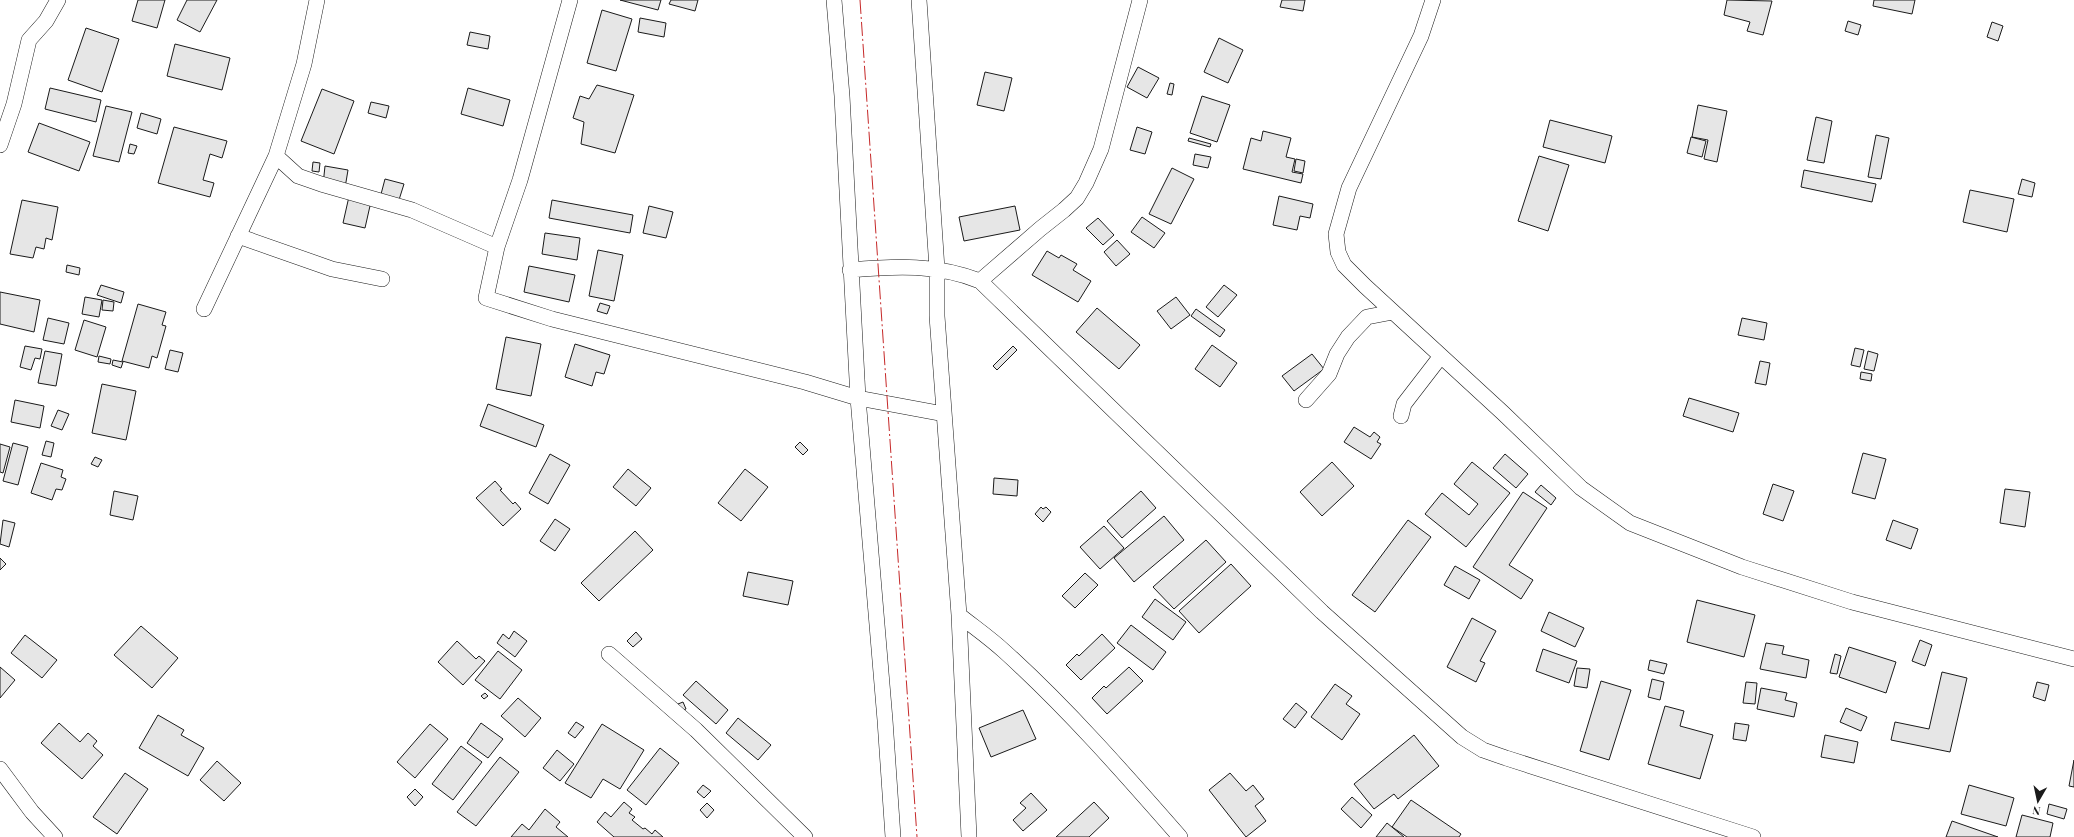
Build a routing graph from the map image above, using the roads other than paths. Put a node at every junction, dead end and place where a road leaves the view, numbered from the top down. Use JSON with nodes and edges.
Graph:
{"nodes":[{"id":1,"x":58,"y":0,"type":"edge"},
{"id":2,"x":317,"y":0,"type":"edge"},
{"id":3,"x":570,"y":0,"type":"edge"},
{"id":4,"x":834,"y":0,"type":"edge"},
{"id":5,"x":919,"y":0,"type":"edge"},
{"id":6,"x":1140,"y":0,"type":"edge"},
{"id":7,"x":1433,"y":0,"type":"edge"},
{"id":8,"x":1,"y":141,"type":"edge"},
{"id":9,"x":276,"y":156,"type":"junction"},
{"id":10,"x":238,"y":236,"type":"junction"},
{"id":11,"x":497,"y":247,"type":"junction"},
{"id":12,"x":937,"y":269,"type":"junction"},
{"id":13,"x":850,"y":270,"type":"junction"},
{"id":14,"x":382,"y":279,"type":"dead end"},
{"id":15,"x":980,"y":281,"type":"junction"},
{"id":16,"x":204,"y":309,"type":"dead end"},
{"id":17,"x":1393,"y":312,"type":"junction"},
{"id":18,"x":1441,"y":356,"type":"junction"},
{"id":19,"x":858,"y":398,"type":"junction"},
{"id":20,"x":1306,"y":400,"type":"dead end"},
{"id":21,"x":944,"y":414,"type":"junction"},
{"id":22,"x":1401,"y":416,"type":"dead end"},
{"id":23,"x":959,"y":615,"type":"junction"},
{"id":24,"x":609,"y":654,"type":"dead end"},
{"id":25,"x":2074,"y":659,"type":"edge"},
{"id":26,"x":0,"y":768,"type":"edge"},
{"id":27,"x":55,"y":837,"type":"edge"},
{"id":28,"x":805,"y":837,"type":"edge"},
{"id":29,"x":893,"y":837,"type":"edge"},
{"id":30,"x":969,"y":837,"type":"edge"},
{"id":31,"x":1180,"y":837,"type":"edge"},
{"id":32,"x":1752,"y":837,"type":"edge"}],
"edges":[{"from":1,"to":8,"type":"street"},
{"from":2,"to":9,"type":"street"},
{"from":3,"to":11,"type":"street"},
{"from":4,"to":13,"type":"street"},
{"from":5,"to":12,"type":"street"},
{"from":6,"to":15,"type":"street"},
{"from":7,"to":17,"type":"street"},
{"from":9,"to":10,"type":"street"},
{"from":9,"to":11,"type":"street"},
{"from":10,"to":14,"type":"street"},
{"from":10,"to":16,"type":"street"},
{"from":11,"to":19,"type":"street"},
{"from":12,"to":13,"type":"street"},
{"from":12,"to":15,"type":"street"},
{"from":12,"to":21,"type":"street"},
{"from":13,"to":19,"type":"street"},
{"from":15,"to":32,"type":"street"},
{"from":17,"to":18,"type":"street"},
{"from":17,"to":20,"type":"street"},
{"from":18,"to":22,"type":"street"},
{"from":18,"to":25,"type":"street"},
{"from":19,"to":21,"type":"street"},
{"from":19,"to":29,"type":"street"},
{"from":21,"to":23,"type":"street"},
{"from":23,"to":30,"type":"street"},
{"from":23,"to":31,"type":"street"},
{"from":24,"to":28,"type":"street"},
{"from":26,"to":27,"type":"street"}]}
